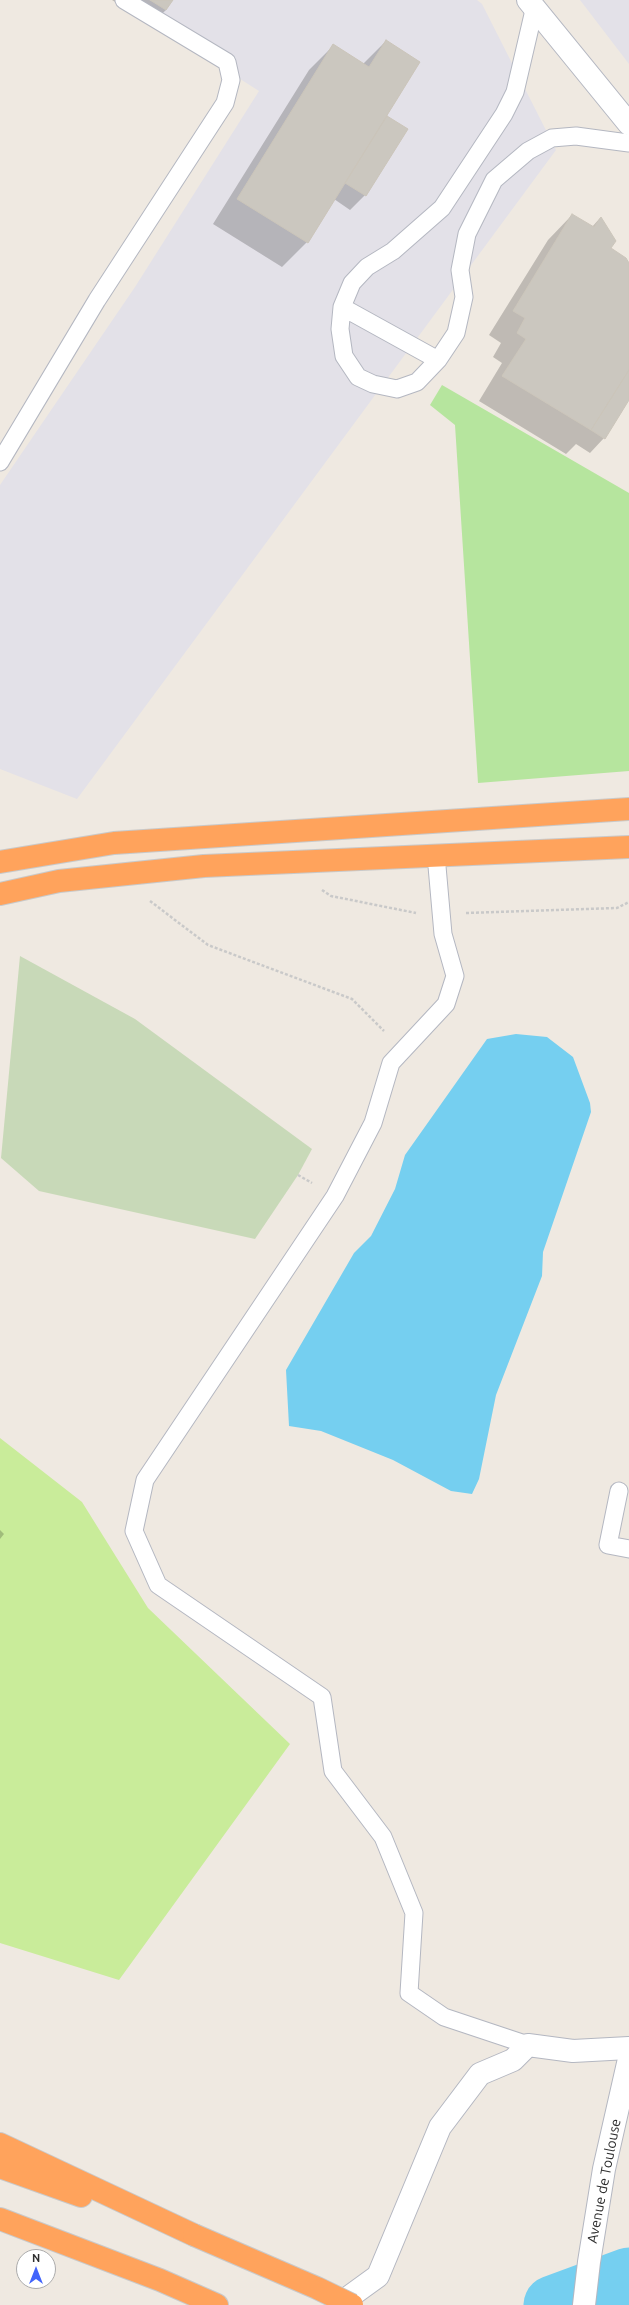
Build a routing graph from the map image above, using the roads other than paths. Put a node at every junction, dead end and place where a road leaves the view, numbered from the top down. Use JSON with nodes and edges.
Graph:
{"nodes":[{"id":1,"x":124,"y":0,"type":"edge"},
{"id":2,"x":531,"y":3,"type":"edge"},
{"id":3,"x":629,"y":124,"type":"edge"},
{"id":4,"x":629,"y":143,"type":"edge"},
{"id":5,"x":342,"y":307,"type":"junction"},
{"id":6,"x":438,"y":360,"type":"junction"},
{"id":7,"x":0,"y":462,"type":"edge"},
{"id":8,"x":629,"y":809,"type":"edge"},
{"id":9,"x":629,"y":847,"type":"edge"},
{"id":10,"x":436,"y":855,"type":"junction"},
{"id":11,"x":0,"y":862,"type":"edge"},
{"id":12,"x":0,"y":894,"type":"edge"},
{"id":13,"x":619,"y":1491,"type":"dead end"},
{"id":14,"x":629,"y":1549,"type":"edge"},
{"id":15,"x":528,"y":2045,"type":"junction"},
{"id":16,"x":629,"y":2048,"type":"edge"},
{"id":17,"x":629,"y":2059,"type":"edge"},
{"id":18,"x":0,"y":2144,"type":"edge"},
{"id":19,"x":0,"y":2167,"type":"edge"},
{"id":20,"x":0,"y":2219,"type":"edge"},
{"id":21,"x":194,"y":2235,"type":"junction"},
{"id":22,"x":217,"y":2305,"type":"edge"},
{"id":23,"x":338,"y":2305,"type":"edge"},
{"id":24,"x":352,"y":2305,"type":"edge"},
{"id":25,"x":584,"y":2305,"type":"edge"}],
"edges":[{"from":1,"to":7,"type":"lane"},
{"from":2,"to":3,"type":"street"},
{"from":2,"to":5,"type":"lane"},
{"from":4,"to":6,"type":"lane"},
{"from":5,"to":6,"type":"lane"},
{"from":5,"to":6,"type":"lane"},
{"from":8,"to":11,"type":"highway"},
{"from":9,"to":10,"type":"highway"},
{"from":10,"to":12,"type":"highway"},
{"from":10,"to":15,"type":"lane"},
{"from":13,"to":14,"type":"lane"},
{"from":15,"to":16,"type":"street"},
{"from":15,"to":23,"type":"street"},
{"from":17,"to":25,"type":"street","name":"Avenue de Toulouse"},
{"from":18,"to":21,"type":"highway"},
{"from":19,"to":21,"type":"highway"},
{"from":20,"to":22,"type":"highway"},
{"from":21,"to":24,"type":"highway","bridge":true}]}
